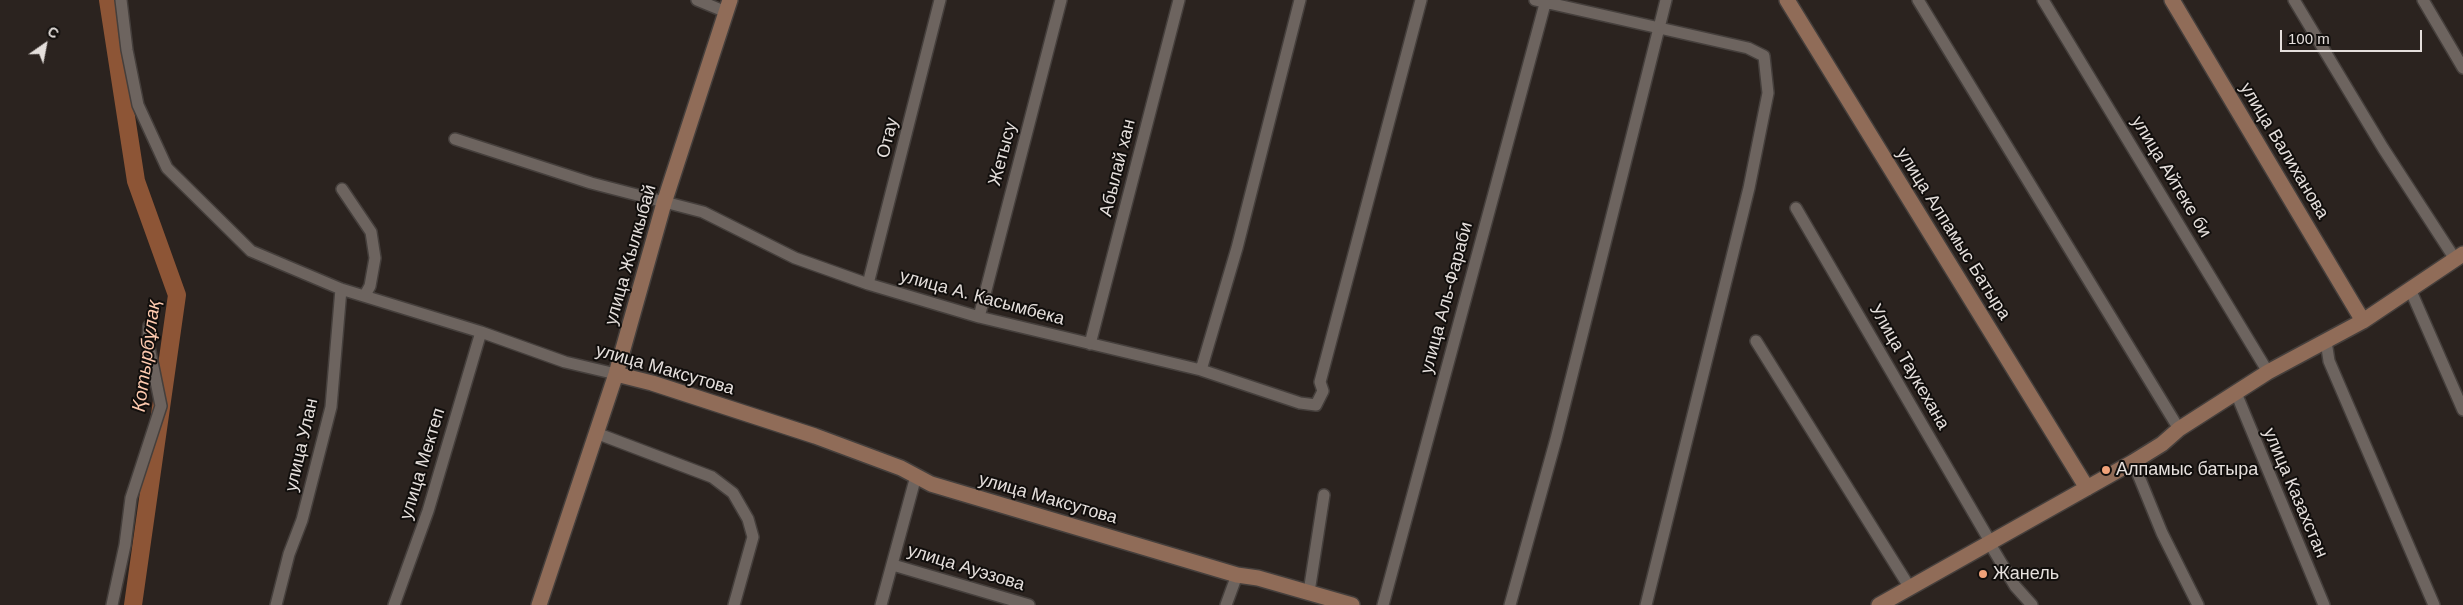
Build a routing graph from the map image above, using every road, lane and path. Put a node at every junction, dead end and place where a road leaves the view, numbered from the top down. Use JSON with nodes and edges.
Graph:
{"nodes":[{"id":1,"x":121,"y":0,"type":"edge"},
{"id":2,"x":697,"y":0,"type":"edge"},
{"id":3,"x":940,"y":0,"type":"edge"},
{"id":4,"x":1061,"y":0,"type":"edge"},
{"id":5,"x":1179,"y":0,"type":"edge"},
{"id":6,"x":1300,"y":0,"type":"edge"},
{"id":7,"x":1421,"y":0,"type":"edge"},
{"id":8,"x":1666,"y":0,"type":"edge"},
{"id":9,"x":1918,"y":0,"type":"edge"},
{"id":10,"x":2043,"y":0,"type":"edge"},
{"id":11,"x":2172,"y":0,"type":"edge"},
{"id":12,"x":2294,"y":0,"type":"edge"},
{"id":13,"x":2423,"y":0,"type":"edge"},
{"id":14,"x":1542,"y":1,"type":"edge"},
{"id":15,"x":1789,"y":1,"type":"edge"},
{"id":16,"x":728,"y":6,"type":"edge"},
{"id":17,"x":1659,"y":29,"type":"junction"},
{"id":18,"x":2463,"y":68,"type":"edge"},
{"id":19,"x":455,"y":139,"type":"dead end"},
{"id":20,"x":342,"y":189,"type":"dead end"},
{"id":21,"x":664,"y":203,"type":"junction"},
{"id":22,"x":1796,"y":208,"type":"dead end"},
{"id":23,"x":2459,"y":256,"type":"edge"},
{"id":24,"x":868,"y":284,"type":"junction"},
{"id":25,"x":340,"y":289,"type":"junction"},
{"id":26,"x":2410,"y":290,"type":"junction"},
{"id":27,"x":365,"y":295,"type":"junction"},
{"id":28,"x":979,"y":317,"type":"junction"},
{"id":29,"x":2363,"y":321,"type":"junction"},
{"id":30,"x":149,"y":326,"type":"dead end"},
{"id":31,"x":481,"y":332,"type":"junction"},
{"id":32,"x":1756,"y":341,"type":"dead end"},
{"id":33,"x":2326,"y":341,"type":"junction"},
{"id":34,"x":1090,"y":344,"type":"junction"},
{"id":35,"x":1201,"y":370,"type":"junction"},
{"id":36,"x":2268,"y":372,"type":"junction"},
{"id":37,"x":616,"y":374,"type":"junction"},
{"id":38,"x":2236,"y":393,"type":"junction"},
{"id":39,"x":2463,"y":410,"type":"edge"},
{"id":40,"x":2179,"y":429,"type":"junction"},
{"id":41,"x":596,"y":433,"type":"junction"},
{"id":42,"x":2133,"y":462,"type":"junction"},
{"id":43,"x":916,"y":476,"type":"junction"},
{"id":44,"x":2087,"y":488,"type":"junction"},
{"id":45,"x":1324,"y":495,"type":"dead end"},
{"id":46,"x":1990,"y":544,"type":"junction"},
{"id":47,"x":893,"y":565,"type":"junction"},
{"id":48,"x":1237,"y":575,"type":"junction"},
{"id":49,"x":1910,"y":588,"type":"junction"},
{"id":50,"x":1308,"y":592,"type":"junction"},
{"id":51,"x":112,"y":605,"type":"edge"},
{"id":52,"x":276,"y":605,"type":"edge"},
{"id":53,"x":394,"y":605,"type":"edge"},
{"id":54,"x":539,"y":605,"type":"edge"},
{"id":55,"x":734,"y":605,"type":"edge"},
{"id":56,"x":881,"y":605,"type":"edge"},
{"id":57,"x":1029,"y":605,"type":"edge"},
{"id":58,"x":1226,"y":605,"type":"edge"},
{"id":59,"x":1352,"y":605,"type":"edge"},
{"id":60,"x":1383,"y":605,"type":"edge"},
{"id":61,"x":1510,"y":605,"type":"edge"},
{"id":62,"x":1646,"y":605,"type":"edge"},
{"id":63,"x":1880,"y":605,"type":"edge"},
{"id":64,"x":2032,"y":605,"type":"edge"},
{"id":65,"x":2198,"y":605,"type":"edge"},
{"id":66,"x":2324,"y":605,"type":"edge"},
{"id":67,"x":2434,"y":605,"type":"edge"}],
"edges":[{"from":1,"to":25,"type":"street","name":"улица Максутова"},
{"from":2,"to":16,"type":"street"},
{"from":3,"to":24,"type":"street","name":"Отау"},
{"from":4,"to":28,"type":"street","name":"Жетысу"},
{"from":5,"to":34,"type":"street","name":"Абылай хан"},
{"from":6,"to":35,"type":"street"},
{"from":7,"to":35,"type":"street","name":"улица А. Касымбека"},
{"from":8,"to":17,"type":"street"},
{"from":9,"to":40,"type":"street"},
{"from":10,"to":36,"type":"street","name":"улица Айтеке би"},
{"from":11,"to":29,"type":"street","name":"улица Валиханова"},
{"from":12,"to":23,"type":"street"},
{"from":13,"to":18,"type":"street"},
{"from":14,"to":17,"type":"street"},
{"from":14,"to":60,"type":"street","name":"улица Аль-Фараби"},
{"from":15,"to":44,"type":"street","name":"улица Алпамыс Батыра"},
{"from":16,"to":21,"type":"street","name":"улица Жылкыбай"},
{"from":17,"to":61,"type":"street"},
{"from":17,"to":62,"type":"street"},
{"from":19,"to":21,"type":"street","name":"улица А. Касымбека"},
{"from":20,"to":27,"type":"street"},
{"from":21,"to":24,"type":"street","name":"улица А. Касымбека"},
{"from":21,"to":37,"type":"street","name":"улица Жылкыбай"},
{"from":22,"to":46,"type":"street","name":"Улица Таукехана"},
{"from":23,"to":26,"type":"street"},
{"from":24,"to":28,"type":"street","name":"улица А. Касымбека"},
{"from":25,"to":27,"type":"street","name":"улица Максутова"},
{"from":25,"to":52,"type":"street","name":"улица Улан"},
{"from":26,"to":29,"type":"street"},
{"from":26,"to":39,"type":"street"},
{"from":27,"to":31,"type":"street","name":"улица Максутова"},
{"from":28,"to":34,"type":"street","name":"улица А. Касымбека"},
{"from":29,"to":33,"type":"street"},
{"from":30,"to":51,"type":"street"},
{"from":31,"to":37,"type":"street","name":"улица Максутова"},
{"from":31,"to":53,"type":"street","name":"улица Мектеп"},
{"from":32,"to":49,"type":"street"},
{"from":33,"to":36,"type":"street"},
{"from":33,"to":67,"type":"street"},
{"from":34,"to":35,"type":"street","name":"улица А. Касымбека"},
{"from":36,"to":38,"type":"street"},
{"from":37,"to":41,"type":"street","name":"улица Жылкыбай"},
{"from":37,"to":43,"type":"street","name":"улица Максутова"},
{"from":38,"to":40,"type":"street"},
{"from":38,"to":66,"type":"street","name":"улица Казахстан"},
{"from":40,"to":42,"type":"street"},
{"from":41,"to":54,"type":"street","name":"улица Жылкыбай"},
{"from":41,"to":55,"type":"street"},
{"from":42,"to":44,"type":"street"},
{"from":42,"to":65,"type":"street"},
{"from":43,"to":47,"type":"street"},
{"from":43,"to":48,"type":"street","name":"улица Максутова"},
{"from":44,"to":46,"type":"street"},
{"from":45,"to":50,"type":"street"},
{"from":46,"to":49,"type":"street"},
{"from":46,"to":64,"type":"street","name":"Улица Таукехана"},
{"from":47,"to":56,"type":"street"},
{"from":47,"to":57,"type":"street","name":"улица Ауэзова"},
{"from":48,"to":50,"type":"street","name":"улица Максутова"},
{"from":48,"to":58,"type":"street"},
{"from":49,"to":63,"type":"street"},
{"from":50,"to":59,"type":"street","name":"улица Максутова"}]}
